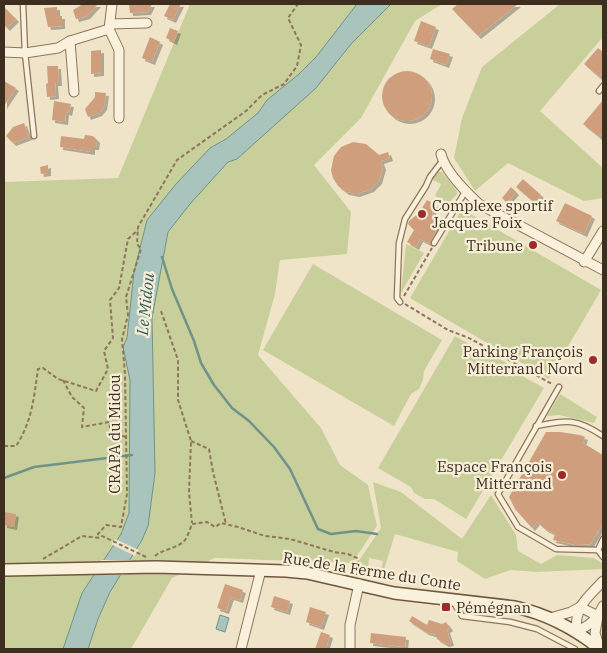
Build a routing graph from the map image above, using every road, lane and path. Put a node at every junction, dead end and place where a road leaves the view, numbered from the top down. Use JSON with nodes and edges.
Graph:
{"nodes":[{"id":1,"x":24,"y":4,"type":"edge"},
{"id":2,"x":112,"y":4,"type":"edge"},
{"id":3,"x":298,"y":4,"type":"edge"},
{"id":4,"x":147,"y":23,"type":"dead end"},
{"id":5,"x":109,"y":26,"type":"junction"},
{"id":6,"x":70,"y":41,"type":"junction"},
{"id":7,"x":4,"y":52,"type":"edge"},
{"id":8,"x":25,"y":53,"type":"junction"},
{"id":9,"x":603,"y":86,"type":"edge"},
{"id":10,"x":599,"y":91,"type":"dead end"},
{"id":11,"x":74,"y":92,"type":"dead end"},
{"id":12,"x":119,"y":118,"type":"dead end"},
{"id":13,"x":34,"y":136,"type":"dead end"},
{"id":14,"x":442,"y":157,"type":"joint"},
{"id":15,"x":465,"y":192,"type":"junction"},
{"id":16,"x":138,"y":230,"type":"junction"},
{"id":17,"x":603,"y":231,"type":"edge"},
{"id":18,"x":434,"y":243,"type":"joint"},
{"id":19,"x":584,"y":262,"type":"junction"},
{"id":20,"x":603,"y":270,"type":"edge"},
{"id":21,"x":400,"y":302,"type":"junction"},
{"id":22,"x":161,"y":311,"type":"dead end"},
{"id":23,"x":63,"y":380,"type":"junction"},
{"id":24,"x":559,"y":387,"type":"joint"},
{"id":25,"x":536,"y":426,"type":"junction"},
{"id":26,"x":603,"y":436,"type":"edge"},
{"id":27,"x":127,"y":437,"type":"junction"},
{"id":28,"x":191,"y":440,"type":"junction"},
{"id":29,"x":4,"y":446,"type":"edge"},
{"id":30,"x":192,"y":524,"type":"junction"},
{"id":31,"x":226,"y":524,"type":"junction"},
{"id":32,"x":104,"y":538,"type":"junction"},
{"id":33,"x":603,"y":539,"type":"edge"},
{"id":34,"x":598,"y":550,"type":"junction"},
{"id":35,"x":603,"y":558,"type":"edge"},
{"id":36,"x":154,"y":564,"type":"junction"},
{"id":37,"x":34,"y":569,"type":"junction"},
{"id":38,"x":4,"y":570,"type":"edge"},
{"id":39,"x":261,"y":570,"type":"junction"},
{"id":40,"x":357,"y":580,"type":"junction"},
{"id":41,"x":603,"y":581,"type":"edge"},
{"id":42,"x":452,"y":599,"type":"junction"},
{"id":43,"x":603,"y":606,"type":"edge"},
{"id":44,"x":580,"y":607,"type":"junction"},
{"id":45,"x":550,"y":618,"type":"junction"},
{"id":46,"x":601,"y":618,"type":"edge"},
{"id":47,"x":576,"y":631,"type":"junction"},
{"id":48,"x":241,"y":649,"type":"edge"},
{"id":49,"x":350,"y":649,"type":"edge"},
{"id":50,"x":576,"y":649,"type":"edge"},
{"id":51,"x":600,"y":649,"type":"edge"}],
"edges":[{"from":1,"to":8,"type":"lane"},
{"from":2,"to":5,"type":"street"},
{"from":3,"to":16,"type":"path","name":"CRAPA du Midou"},
{"from":4,"to":5,"type":"street"},
{"from":5,"to":6,"type":"street"},
{"from":5,"to":12,"type":"street"},
{"from":6,"to":8,"type":"street"},
{"from":6,"to":11,"type":"street"},
{"from":7,"to":8,"type":"street"},
{"from":8,"to":13,"type":"lane"},
{"from":9,"to":10,"type":"lane"},
{"from":14,"to":15,"type":"street"},
{"from":14,"to":21,"type":"lane"},
{"from":15,"to":18,"type":"lane"},
{"from":15,"to":19,"type":"street"},
{"from":16,"to":23,"type":"path","name":"CRAPA du Midou"},
{"from":16,"to":27,"type":"path","name":"CRAPA du Midou"},
{"from":17,"to":19,"type":"street"},
{"from":18,"to":21,"type":"path"},
{"from":19,"to":20,"type":"street"},
{"from":21,"to":24,"type":"path"},
{"from":22,"to":28,"type":"path"},
{"from":23,"to":27,"type":"path"},
{"from":23,"to":29,"type":"path","name":"CRAPA du Midou"},
{"from":24,"to":25,"type":"lane"},
{"from":25,"to":26,"type":"lane"},
{"from":25,"to":34,"type":"lane"},
{"from":27,"to":32,"type":"path","name":"CRAPA du Midou"},
{"from":28,"to":30,"type":"path"},
{"from":28,"to":31,"type":"path"},
{"from":30,"to":31,"type":"path"},
{"from":30,"to":36,"type":"path"},
{"from":31,"to":40,"type":"path"},
{"from":32,"to":36,"type":"path"},
{"from":32,"to":37,"type":"path"},
{"from":33,"to":34,"type":"lane"},
{"from":34,"to":35,"type":"lane"},
{"from":36,"to":37,"type":"street","name":"Rue de la Ferme du Conte"},
{"from":36,"to":39,"type":"street","name":"Rue de la Ferme du Conte"},
{"from":37,"to":38,"type":"street","name":"Rue de la Ferme du Conte"},
{"from":39,"to":40,"type":"street","name":"Rue de la Ferme du Conte"},
{"from":39,"to":48,"type":"street"},
{"from":40,"to":42,"type":"street","name":"Rue de la Ferme du Conte"},
{"from":40,"to":49,"type":"street"},
{"from":41,"to":44,"type":"street"},
{"from":42,"to":45,"type":"street","name":"Rue de la Ferme du Conte"},
{"from":42,"to":50,"type":"lane"},
{"from":43,"to":46,"type":"street"},
{"from":44,"to":45,"type":"street"},
{"from":44,"to":46,"type":"street"},
{"from":44,"to":47,"type":"street"},
{"from":45,"to":47,"type":"street","name":"Rue de la Ferme du Conte"},
{"from":46,"to":47,"type":"street"},
{"from":46,"to":51,"type":"street"},
{"from":47,"to":51,"type":"street","name":"Rue de la Ferme du Conte"}]}
